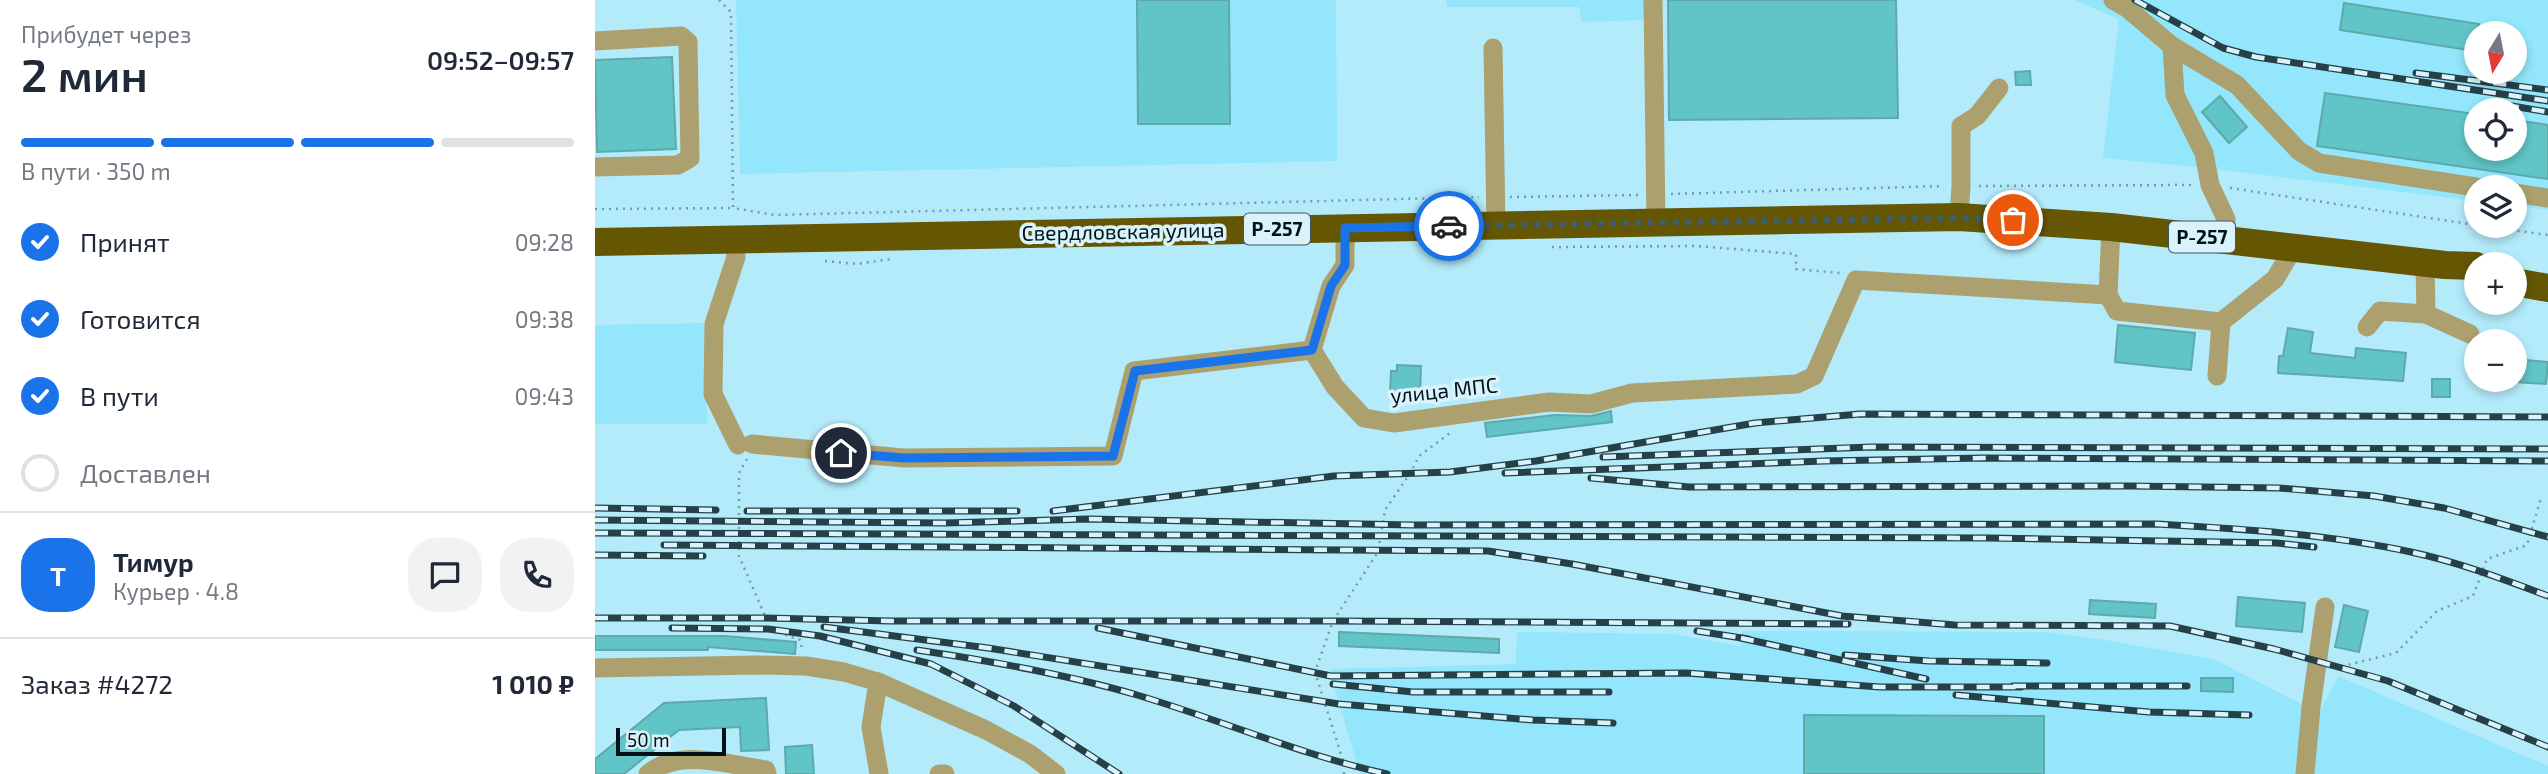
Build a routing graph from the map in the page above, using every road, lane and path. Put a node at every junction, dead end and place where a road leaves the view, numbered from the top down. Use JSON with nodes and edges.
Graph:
{"nodes":[{"id":1,"x":719,"y":0,"type":"edge"},
{"id":2,"x":1653,"y":0,"type":"edge"},
{"id":3,"x":2113,"y":0,"type":"edge"},
{"id":4,"x":595,"y":41,"type":"edge"},
{"id":5,"x":2172,"y":46,"type":"junction"},
{"id":6,"x":1493,"y":48,"type":"dead end"},
{"id":7,"x":1999,"y":88,"type":"dead end"},
{"id":8,"x":595,"y":167,"type":"edge"},
{"id":9,"x":2210,"y":185,"type":"junction"},
{"id":10,"x":2464,"y":185,"type":"edge"},
{"id":11,"x":1961,"y":186,"type":"junction"},
{"id":12,"x":1668,"y":194,"type":"dead end"},
{"id":13,"x":1644,"y":195,"type":"dead end"},
{"id":14,"x":2527,"y":195,"type":"edge"},
{"id":15,"x":1497,"y":197,"type":"junction"},
{"id":16,"x":2548,"y":198,"type":"edge"},
{"id":17,"x":733,"y":208,"type":"junction"},
{"id":18,"x":595,"y":209,"type":"edge"},
{"id":19,"x":1959,"y":218,"type":"junction"},
{"id":20,"x":1656,"y":223,"type":"junction"},
{"id":21,"x":2464,"y":223,"type":"edge"},
{"id":22,"x":1496,"y":226,"type":"junction"},
{"id":23,"x":2111,"y":227,"type":"junction"},
{"id":24,"x":1345,"y":228,"type":"junction"},
{"id":25,"x":2527,"y":232,"type":"edge"},
{"id":26,"x":2548,"y":235,"type":"edge"},
{"id":27,"x":2226,"y":239,"type":"junction"},
{"id":28,"x":735,"y":240,"type":"junction"},
{"id":29,"x":595,"y":242,"type":"edge"},
{"id":30,"x":2294,"y":247,"type":"junction"},
{"id":31,"x":1784,"y":253,"type":"dead end"},
{"id":32,"x":2435,"y":264,"type":"junction"},
{"id":33,"x":2464,"y":265,"type":"edge"},
{"id":34,"x":2527,"y":267,"type":"edge"},
{"id":35,"x":2548,"y":267,"type":"edge"},
{"id":36,"x":2464,"y":271,"type":"edge"},
{"id":37,"x":1856,"y":280,"type":"junction"},
{"id":38,"x":2527,"y":284,"type":"edge"},
{"id":39,"x":2548,"y":288,"type":"edge"},
{"id":40,"x":2108,"y":295,"type":"junction"},
{"id":41,"x":2426,"y":314,"type":"junction"},
{"id":42,"x":2221,"y":322,"type":"junction"},
{"id":43,"x":2367,"y":327,"type":"dead end"},
{"id":44,"x":2464,"y":331,"type":"edge"},
{"id":45,"x":1312,"y":350,"type":"junction"},
{"id":46,"x":2217,"y":376,"type":"dead end"},
{"id":47,"x":1472,"y":412,"type":"junction"},
{"id":48,"x":746,"y":449,"type":"junction"},
{"id":49,"x":2541,"y":498,"type":"dead end"},
{"id":50,"x":2325,"y":607,"type":"dead end"},
{"id":51,"x":806,"y":666,"type":"junction"},
{"id":52,"x":595,"y":668,"type":"edge"},
{"id":53,"x":2329,"y":671,"type":"dead end"},
{"id":54,"x":877,"y":682,"type":"junction"},
{"id":55,"x":647,"y":774,"type":"edge"},
{"id":56,"x":767,"y":774,"type":"edge"},
{"id":57,"x":879,"y":774,"type":"edge"},
{"id":58,"x":939,"y":774,"type":"edge"},
{"id":59,"x":945,"y":774,"type":"edge"},
{"id":60,"x":1056,"y":774,"type":"edge"},
{"id":61,"x":1344,"y":774,"type":"edge"},
{"id":62,"x":2305,"y":774,"type":"edge"}],
"edges":[{"from":1,"to":17,"type":"path"},
{"from":2,"to":20,"type":"street"},
{"from":3,"to":5,"type":"street"},
{"from":4,"to":8,"type":"street"},
{"from":5,"to":9,"type":"street"},
{"from":5,"to":10,"type":"street"},
{"from":6,"to":15,"type":"street"},
{"from":7,"to":11,"type":"street"},
{"from":9,"to":11,"type":"path"},
{"from":9,"to":21,"type":"path"},
{"from":9,"to":27,"type":"street"},
{"from":11,"to":12,"type":"path"},
{"from":11,"to":19,"type":"street"},
{"from":13,"to":15,"type":"path"},
{"from":14,"to":16,"type":"street"},
{"from":15,"to":17,"type":"path"},
{"from":15,"to":22,"type":"street"},
{"from":17,"to":18,"type":"path"},
{"from":19,"to":20,"type":"highway","name":"Свердловская улица","number":"Р-257"},
{"from":19,"to":23,"type":"highway","name":"Свердловская улица","number":"Р-257"},
{"from":20,"to":22,"type":"highway","name":"Свердловская улица","number":"Р-257"},
{"from":22,"to":24,"type":"highway","name":"Свердловская улица","number":"Р-257"},
{"from":23,"to":27,"type":"highway","name":"Свердловская улица","number":"Р-257"},
{"from":23,"to":40,"type":"street"},
{"from":24,"to":28,"type":"highway","name":"Свердловская улица","number":"Р-257"},
{"from":24,"to":45,"type":"street"},
{"from":25,"to":26,"type":"path"},
{"from":27,"to":30,"type":"highway","name":"Свердловская улица","number":"Р-257"},
{"from":28,"to":29,"type":"highway","name":"Свердловская улица","number":"Р-257"},
{"from":28,"to":48,"type":"street"},
{"from":30,"to":32,"type":"highway","name":"Свердловская улица","number":"Р-257"},
{"from":30,"to":42,"type":"street"},
{"from":31,"to":37,"type":"path"},
{"from":32,"to":33,"type":"highway","name":"Свердловская улица","number":"Р-257"},
{"from":32,"to":36,"type":"highway","name":"Свердловская улица","number":"Р-257"},
{"from":32,"to":41,"type":"street"},
{"from":34,"to":35,"type":"highway"},
{"from":37,"to":40,"type":"street"},
{"from":37,"to":47,"type":"street","name":"улица МПС"},
{"from":38,"to":39,"type":"highway"},
{"from":40,"to":42,"type":"street"},
{"from":41,"to":43,"type":"street"},
{"from":41,"to":44,"type":"street"},
{"from":42,"to":46,"type":"street"},
{"from":45,"to":47,"type":"street","name":"улица МПС"},
{"from":45,"to":48,"type":"street"},
{"from":47,"to":61,"type":"path"},
{"from":48,"to":51,"type":"path"},
{"from":49,"to":53,"type":"path"},
{"from":50,"to":62,"type":"street"},
{"from":51,"to":52,"type":"street"},
{"from":51,"to":54,"type":"street"},
{"from":54,"to":57,"type":"street"},
{"from":54,"to":60,"type":"street"},
{"from":55,"to":56,"type":"street"},
{"from":58,"to":59,"type":"street"}]}
